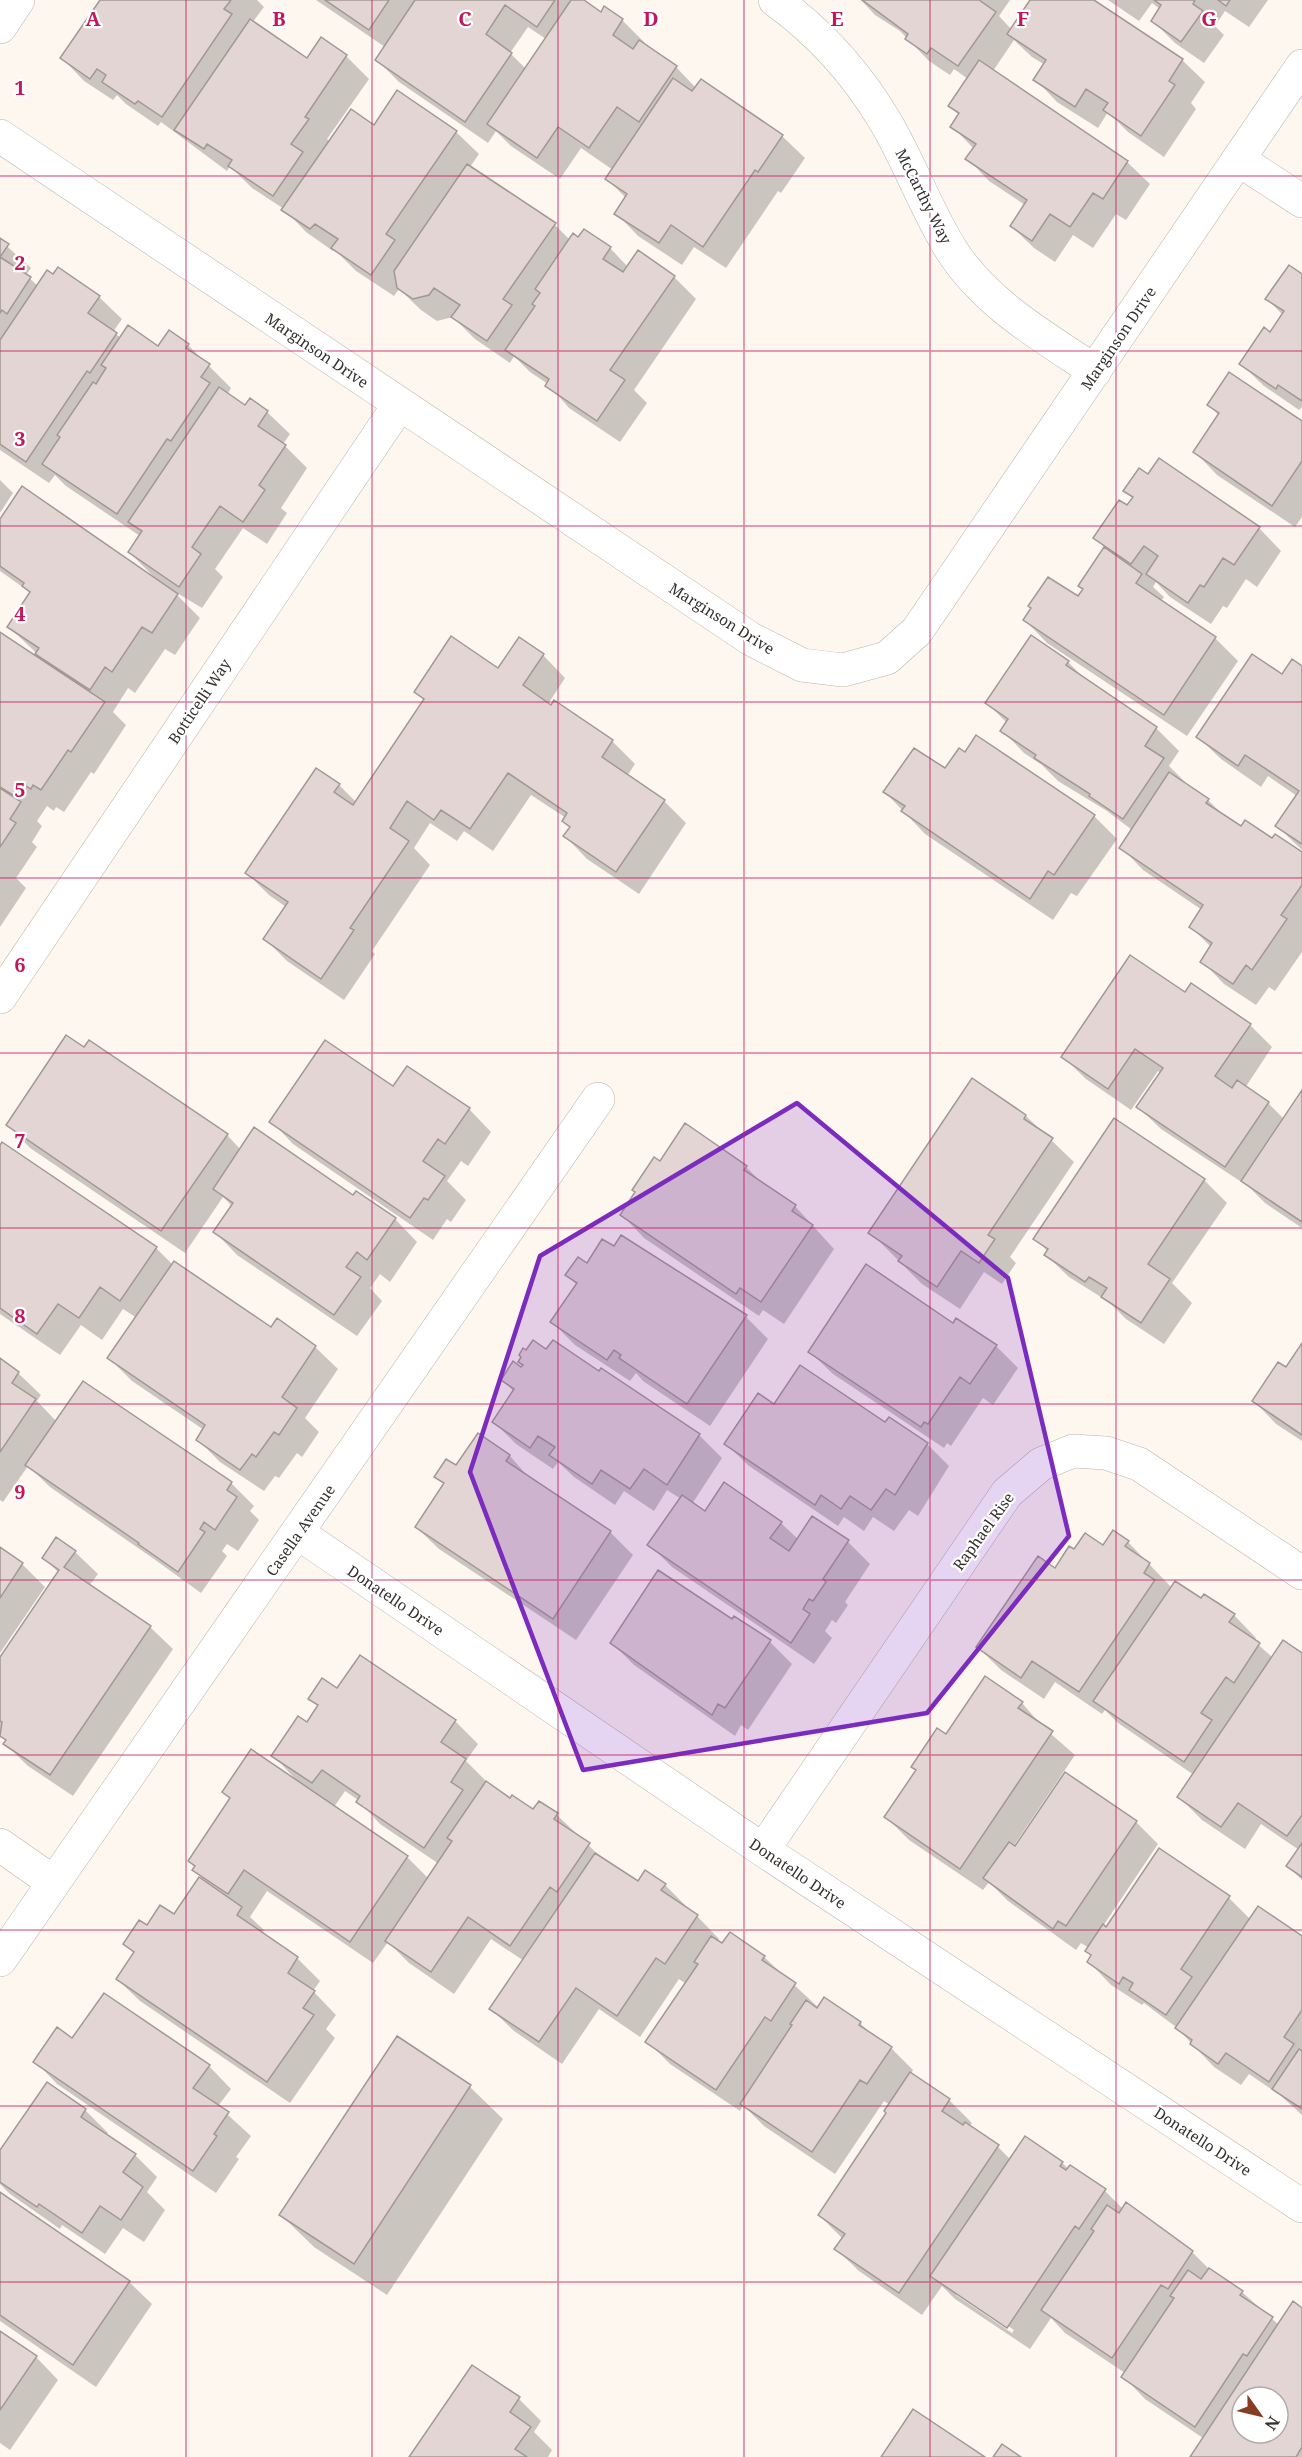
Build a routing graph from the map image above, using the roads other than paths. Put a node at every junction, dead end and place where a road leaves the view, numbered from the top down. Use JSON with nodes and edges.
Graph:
{"nodes":[{"id":1,"x":18,"y":0,"type":"edge"},
{"id":2,"x":775,"y":0,"type":"edge"},
{"id":3,"x":0,"y":27,"type":"edge"},
{"id":4,"x":1302,"y":66,"type":"edge"},
{"id":5,"x":0,"y":136,"type":"edge"},
{"id":6,"x":1239,"y":159,"type":"junction"},
{"id":7,"x":1302,"y":201,"type":"edge"},
{"id":8,"x":1095,"y":371,"type":"junction"},
{"id":9,"x":399,"y":405,"type":"junction"},
{"id":10,"x":0,"y":997,"type":"edge"},
{"id":11,"x":598,"y":1099,"type":"dead end"},
{"id":12,"x":298,"y":1533,"type":"junction"},
{"id":13,"x":1302,"y":1573,"type":"edge"},
{"id":14,"x":0,"y":1845,"type":"edge"},
{"id":15,"x":763,"y":1850,"type":"junction"},
{"id":16,"x":53,"y":1882,"type":"junction"},
{"id":17,"x":0,"y":1960,"type":"edge"},
{"id":18,"x":1302,"y":2206,"type":"edge"}],
"edges":[{"from":1,"to":3,"type":"street"},
{"from":2,"to":8,"type":"street","name":"McCarthy Way"},
{"from":4,"to":6,"type":"street","name":"Marginson Drive"},
{"from":5,"to":9,"type":"street","name":"Marginson Drive"},
{"from":6,"to":7,"type":"street"},
{"from":6,"to":8,"type":"street","name":"Marginson Drive"},
{"from":8,"to":9,"type":"street","name":"Marginson Drive"},
{"from":9,"to":10,"type":"street","name":"Botticelli Way"},
{"from":11,"to":12,"type":"street","name":"Casella Avenue"},
{"from":12,"to":15,"type":"street","name":"Donatello Drive"},
{"from":12,"to":16,"type":"street","name":"Casella Avenue"},
{"from":13,"to":15,"type":"street","name":"Raphael Rise"},
{"from":14,"to":16,"type":"street"},
{"from":15,"to":18,"type":"street","name":"Donatello Drive"},
{"from":16,"to":17,"type":"street","name":"Casella Avenue"}]}
